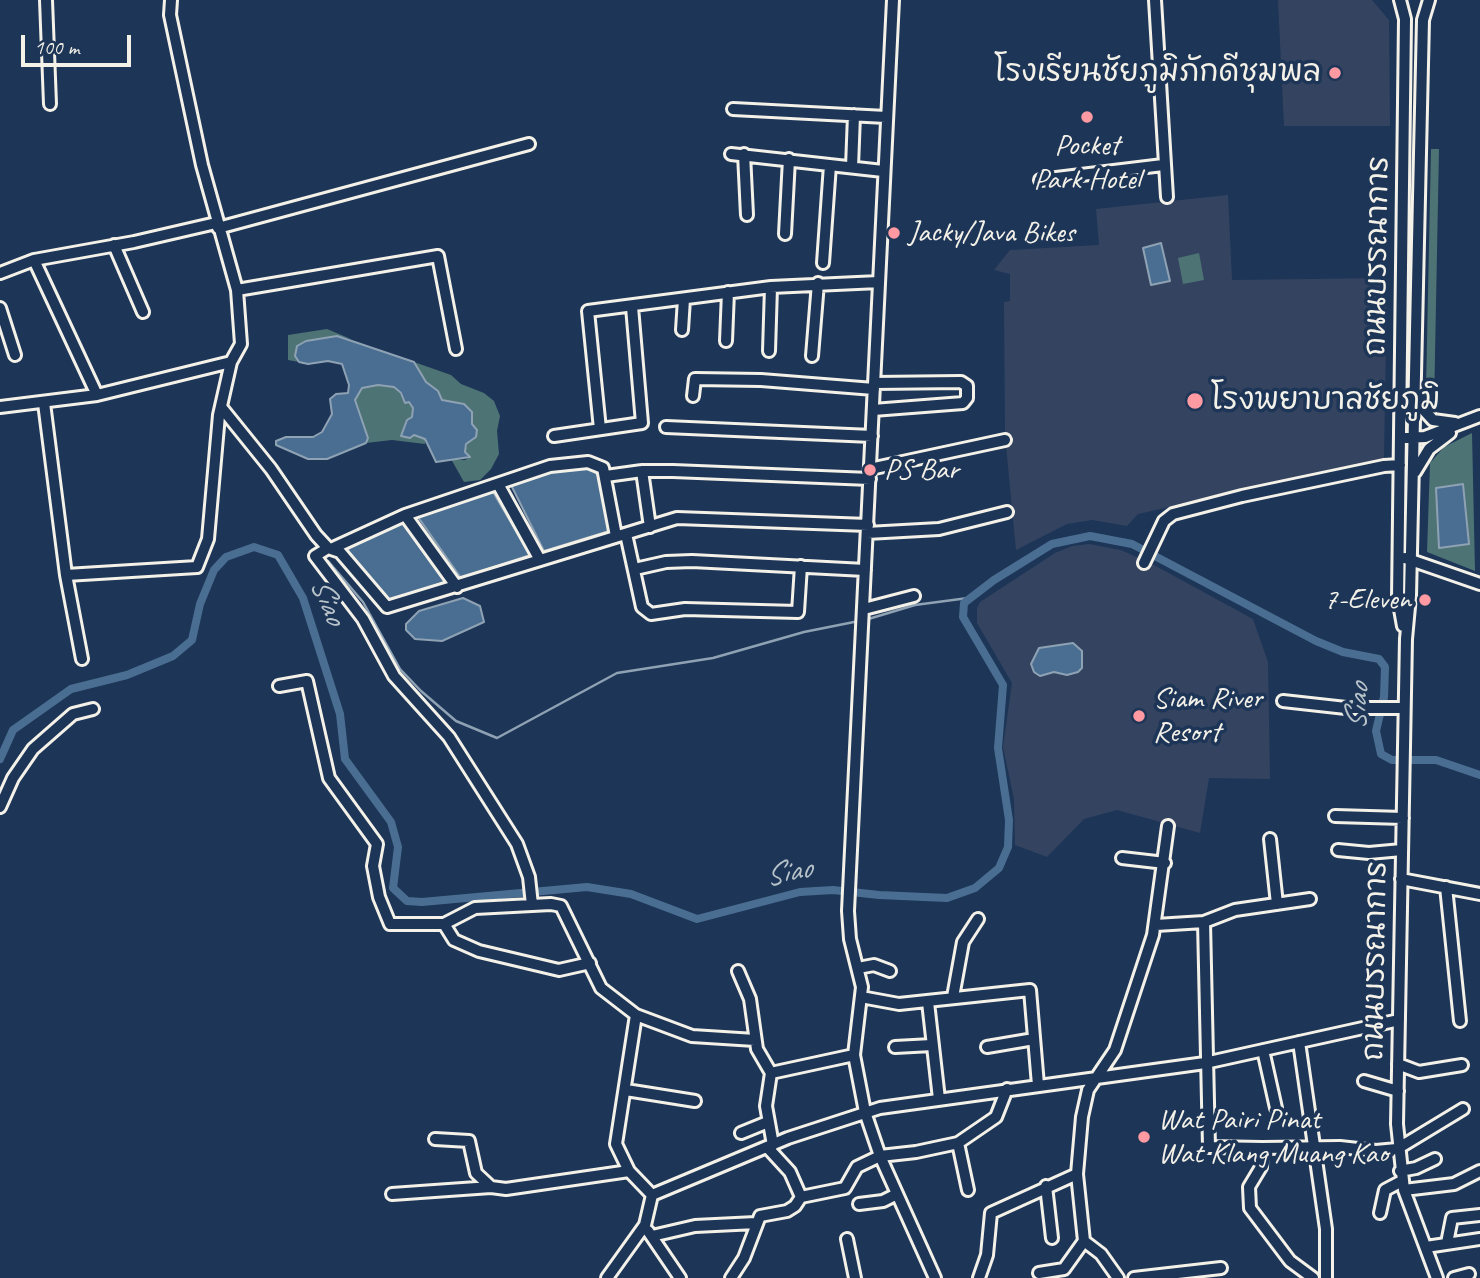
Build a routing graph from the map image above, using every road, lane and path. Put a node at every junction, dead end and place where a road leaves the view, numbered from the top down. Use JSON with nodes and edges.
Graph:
{"nodes":[{"id":1,"x":46,"y":0,"type":"edge"},
{"id":2,"x":171,"y":0,"type":"edge"},
{"id":3,"x":893,"y":0,"type":"edge"},
{"id":4,"x":1155,"y":0,"type":"edge"},
{"id":5,"x":1401,"y":0,"type":"edge"},
{"id":6,"x":1429,"y":0,"type":"edge"},
{"id":7,"x":1404,"y":97,"type":"junction"},
{"id":8,"x":1421,"y":97,"type":"junction"},
{"id":9,"x":50,"y":104,"type":"dead end"},
{"id":10,"x":733,"y":109,"type":"dead end"},
{"id":11,"x":854,"y":115,"type":"junction"},
{"id":12,"x":886,"y":117,"type":"junction"},
{"id":13,"x":529,"y":144,"type":"dead end"},
{"id":14,"x":731,"y":153,"type":"dead end"},
{"id":15,"x":744,"y":153,"type":"junction"},
{"id":16,"x":789,"y":159,"type":"junction"},
{"id":17,"x":830,"y":165,"type":"junction"},
{"id":18,"x":1163,"y":165,"type":"junction"},
{"id":19,"x":852,"y":167,"type":"junction"},
{"id":20,"x":883,"y":172,"type":"junction"},
{"id":21,"x":1040,"y":180,"type":"dead end"},
{"id":22,"x":1167,"y":197,"type":"dead end"},
{"id":23,"x":1403,"y":211,"type":"junction"},
{"id":24,"x":1419,"y":211,"type":"junction"},
{"id":25,"x":747,"y":215,"type":"dead end"},
{"id":26,"x":217,"y":226,"type":"junction"},
{"id":27,"x":785,"y":234,"type":"dead end"},
{"id":28,"x":114,"y":245,"type":"junction"},
{"id":29,"x":34,"y":260,"type":"junction"},
{"id":30,"x":823,"y":262,"type":"dead end"},
{"id":31,"x":0,"y":273,"type":"edge"},
{"id":32,"x":879,"y":282,"type":"junction"},
{"id":33,"x":818,"y":283,"type":"junction"},
{"id":34,"x":771,"y":287,"type":"junction"},
{"id":35,"x":237,"y":290,"type":"junction"},
{"id":36,"x":728,"y":292,"type":"junction"},
{"id":37,"x":684,"y":299,"type":"junction"},
{"id":38,"x":632,"y":307,"type":"junction"},
{"id":39,"x":0,"y":308,"type":"edge"},
{"id":40,"x":143,"y":312,"type":"dead end"},
{"id":41,"x":682,"y":330,"type":"dead end"},
{"id":42,"x":726,"y":341,"type":"dead end"},
{"id":43,"x":456,"y":349,"type":"dead end"},
{"id":44,"x":769,"y":351,"type":"dead end"},
{"id":45,"x":1401,"y":352,"type":"junction"},
{"id":46,"x":1415,"y":352,"type":"junction"},
{"id":47,"x":15,"y":355,"type":"dead end"},
{"id":48,"x":812,"y":356,"type":"dead end"},
{"id":49,"x":231,"y":362,"type":"junction"},
{"id":50,"x":1415,"y":378,"type":"junction"},
{"id":51,"x":874,"y":386,"type":"junction"},
{"id":52,"x":97,"y":395,"type":"junction"},
{"id":53,"x":693,"y":396,"type":"dead end"},
{"id":54,"x":44,"y":403,"type":"junction"},
{"id":55,"x":0,"y":407,"type":"edge"},
{"id":56,"x":221,"y":407,"type":"junction"},
{"id":57,"x":873,"y":410,"type":"junction"},
{"id":58,"x":1480,"y":416,"type":"edge"},
{"id":59,"x":1467,"y":422,"type":"junction"},
{"id":60,"x":666,"y":427,"type":"dead end"},
{"id":61,"x":600,"y":429,"type":"junction"},
{"id":62,"x":554,"y":436,"type":"dead end"},
{"id":63,"x":872,"y":436,"type":"junction"},
{"id":64,"x":1400,"y":438,"type":"junction"},
{"id":65,"x":1413,"y":439,"type":"junction"},
{"id":66,"x":1005,"y":440,"type":"dead end"},
{"id":67,"x":1399,"y":465,"type":"junction"},
{"id":68,"x":642,"y":471,"type":"junction"},
{"id":69,"x":870,"y":474,"type":"junction"},
{"id":70,"x":606,"y":476,"type":"junction"},
{"id":71,"x":1412,"y":481,"type":"junction"},
{"id":72,"x":498,"y":484,"type":"junction"},
{"id":73,"x":1007,"y":512,"type":"dead end"},
{"id":74,"x":405,"y":515,"type":"junction"},
{"id":75,"x":650,"y":527,"type":"junction"},
{"id":76,"x":867,"y":529,"type":"junction"},
{"id":77,"x":621,"y":535,"type":"junction"},
{"id":78,"x":326,"y":550,"type":"junction"},
{"id":79,"x":1405,"y":558,"type":"junction"},
{"id":80,"x":540,"y":560,"type":"junction"},
{"id":81,"x":1144,"y":563,"type":"dead end"},
{"id":82,"x":802,"y":566,"type":"junction"},
{"id":83,"x":635,"y":569,"type":"junction"},
{"id":84,"x":865,"y":570,"type":"junction"},
{"id":85,"x":66,"y":575,"type":"junction"},
{"id":86,"x":1480,"y":584,"type":"edge"},
{"id":87,"x":457,"y":587,"type":"junction"},
{"id":88,"x":914,"y":596,"type":"dead end"},
{"id":89,"x":864,"y":612,"type":"junction"},
{"id":90,"x":82,"y":659,"type":"dead end"},
{"id":91,"x":279,"y":686,"type":"dead end"},
{"id":92,"x":1283,"y":701,"type":"dead end"},
{"id":93,"x":1398,"y":708,"type":"junction"},
{"id":94,"x":93,"y":709,"type":"dead end"},
{"id":95,"x":0,"y":807,"type":"edge"},
{"id":96,"x":1335,"y":816,"type":"dead end"},
{"id":97,"x":1403,"y":818,"type":"junction"},
{"id":98,"x":1168,"y":827,"type":"dead end"},
{"id":99,"x":1270,"y":839,"type":"dead end"},
{"id":100,"x":1338,"y":850,"type":"dead end"},
{"id":101,"x":1402,"y":850,"type":"junction"},
{"id":102,"x":1122,"y":858,"type":"dead end"},
{"id":103,"x":1165,"y":863,"type":"junction"},
{"id":104,"x":1402,"y":879,"type":"junction"},
{"id":105,"x":1446,"y":887,"type":"junction"},
{"id":106,"x":1480,"y":894,"type":"edge"},
{"id":107,"x":1310,"y":899,"type":"dead end"},
{"id":108,"x":531,"y":904,"type":"junction"},
{"id":109,"x":1277,"y":904,"type":"junction"},
{"id":110,"x":978,"y":919,"type":"dead end"},
{"id":111,"x":1204,"y":922,"type":"junction"},
{"id":112,"x":444,"y":924,"type":"junction"},
{"id":113,"x":1156,"y":925,"type":"junction"},
{"id":114,"x":590,"y":963,"type":"junction"},
{"id":115,"x":858,"y":968,"type":"junction"},
{"id":116,"x":738,"y":971,"type":"dead end"},
{"id":117,"x":890,"y":971,"type":"dead end"},
{"id":118,"x":861,"y":997,"type":"junction"},
{"id":119,"x":953,"y":997,"type":"junction"},
{"id":120,"x":928,"y":1002,"type":"junction"},
{"id":121,"x":636,"y":1015,"type":"junction"},
{"id":122,"x":1399,"y":1020,"type":"junction"},
{"id":123,"x":1460,"y":1021,"type":"dead end"},
{"id":124,"x":1034,"y":1039,"type":"junction"},
{"id":125,"x":755,"y":1040,"type":"junction"},
{"id":126,"x":1299,"y":1042,"type":"junction"},
{"id":127,"x":932,"y":1045,"type":"junction"},
{"id":128,"x":895,"y":1046,"type":"dead end"},
{"id":129,"x":987,"y":1047,"type":"dead end"},
{"id":130,"x":1263,"y":1050,"type":"junction"},
{"id":131,"x":854,"y":1055,"type":"junction"},
{"id":132,"x":1205,"y":1063,"type":"junction"},
{"id":133,"x":1398,"y":1064,"type":"junction"},
{"id":134,"x":1462,"y":1065,"type":"dead end"},
{"id":135,"x":771,"y":1073,"type":"junction"},
{"id":136,"x":1094,"y":1078,"type":"junction"},
{"id":137,"x":1364,"y":1081,"type":"dead end"},
{"id":138,"x":1038,"y":1085,"type":"junction"},
{"id":139,"x":1007,"y":1089,"type":"junction"},
{"id":140,"x":626,"y":1090,"type":"junction"},
{"id":141,"x":1398,"y":1091,"type":"junction"},
{"id":142,"x":939,"y":1099,"type":"junction"},
{"id":143,"x":695,"y":1101,"type":"dead end"},
{"id":144,"x":1276,"y":1108,"type":"dead end"},
{"id":145,"x":1463,"y":1109,"type":"dead end"},
{"id":146,"x":865,"y":1112,"type":"junction"},
{"id":147,"x":768,"y":1122,"type":"junction"},
{"id":148,"x":741,"y":1133,"type":"dead end"},
{"id":149,"x":435,"y":1139,"type":"dead end"},
{"id":150,"x":958,"y":1143,"type":"junction"},
{"id":151,"x":770,"y":1147,"type":"junction"},
{"id":152,"x":1314,"y":1147,"type":"junction"},
{"id":153,"x":1262,"y":1148,"type":"junction"},
{"id":154,"x":1397,"y":1149,"type":"junction"},
{"id":155,"x":880,"y":1156,"type":"junction"},
{"id":156,"x":1435,"y":1159,"type":"dead end"},
{"id":157,"x":629,"y":1171,"type":"junction"},
{"id":158,"x":1480,"y":1171,"type":"edge"},
{"id":159,"x":1077,"y":1174,"type":"junction"},
{"id":160,"x":1402,"y":1181,"type":"junction"},
{"id":161,"x":1046,"y":1186,"type":"junction"},
{"id":162,"x":491,"y":1187,"type":"junction"},
{"id":163,"x":968,"y":1189,"type":"dead end"},
{"id":164,"x":393,"y":1194,"type":"dead end"},
{"id":165,"x":897,"y":1194,"type":"junction"},
{"id":166,"x":652,"y":1195,"type":"junction"},
{"id":167,"x":801,"y":1197,"type":"junction"},
{"id":168,"x":859,"y":1204,"type":"dead end"},
{"id":169,"x":1380,"y":1213,"type":"dead end"},
{"id":170,"x":1480,"y":1215,"type":"edge"},
{"id":171,"x":757,"y":1223,"type":"junction"},
{"id":172,"x":645,"y":1225,"type":"junction"},
{"id":173,"x":652,"y":1236,"type":"junction"},
{"id":174,"x":1052,"y":1238,"type":"dead end"},
{"id":175,"x":847,"y":1239,"type":"dead end"},
{"id":176,"x":1480,"y":1239,"type":"edge"},
{"id":177,"x":1084,"y":1241,"type":"junction"},
{"id":178,"x":1447,"y":1243,"type":"junction"},
{"id":179,"x":1426,"y":1247,"type":"junction"},
{"id":180,"x":1221,"y":1268,"type":"dead end"},
{"id":181,"x":1039,"y":1273,"type":"dead end"},
{"id":182,"x":1469,"y":1274,"type":"dead end"},
{"id":183,"x":607,"y":1278,"type":"edge"},
{"id":184,"x":681,"y":1278,"type":"edge"},
{"id":185,"x":731,"y":1278,"type":"edge"},
{"id":186,"x":855,"y":1278,"type":"edge"},
{"id":187,"x":935,"y":1278,"type":"edge"},
{"id":188,"x":979,"y":1278,"type":"edge"},
{"id":189,"x":1118,"y":1278,"type":"edge"},
{"id":190,"x":1134,"y":1278,"type":"edge"},
{"id":191,"x":1313,"y":1278,"type":"edge"},
{"id":192,"x":1326,"y":1278,"type":"edge"},
{"id":193,"x":1437,"y":1278,"type":"edge"},
{"id":194,"x":1454,"y":1278,"type":"edge"}],
"edges":[{"from":1,"to":9,"type":"street"},
{"from":2,"to":26,"type":"street"},
{"from":3,"to":12,"type":"street"},
{"from":4,"to":18,"type":"street"},
{"from":5,"to":7,"type":"street","name":"ถนนบรรณาการ"},
{"from":6,"to":8,"type":"street","name":"ถนนบรรณาการ"},
{"from":7,"to":8,"type":"street"},
{"from":7,"to":23,"type":"street","name":"ถนนบรรณาการ"},
{"from":8,"to":24,"type":"street","name":"ถนนบรรณาการ"},
{"from":10,"to":11,"type":"street"},
{"from":11,"to":12,"type":"street"},
{"from":11,"to":19,"type":"street"},
{"from":12,"to":20,"type":"street"},
{"from":13,"to":26,"type":"street"},
{"from":14,"to":15,"type":"street"},
{"from":15,"to":16,"type":"street"},
{"from":15,"to":25,"type":"street"},
{"from":16,"to":17,"type":"street"},
{"from":16,"to":27,"type":"street"},
{"from":17,"to":19,"type":"street"},
{"from":17,"to":30,"type":"street"},
{"from":18,"to":21,"type":"street"},
{"from":18,"to":22,"type":"street"},
{"from":19,"to":20,"type":"street"},
{"from":20,"to":32,"type":"street"},
{"from":23,"to":24,"type":"street"},
{"from":23,"to":45,"type":"street","name":"ถนนบรรณาการ"},
{"from":24,"to":46,"type":"street","name":"ถนนบรรณาการ"},
{"from":26,"to":28,"type":"street"},
{"from":26,"to":35,"type":"street"},
{"from":28,"to":29,"type":"street"},
{"from":28,"to":40,"type":"street"},
{"from":29,"to":31,"type":"street"},
{"from":29,"to":52,"type":"street"},
{"from":32,"to":33,"type":"street"},
{"from":32,"to":51,"type":"street"},
{"from":33,"to":34,"type":"street"},
{"from":33,"to":48,"type":"street"},
{"from":34,"to":36,"type":"street"},
{"from":34,"to":44,"type":"street"},
{"from":35,"to":43,"type":"street"},
{"from":35,"to":49,"type":"street"},
{"from":36,"to":37,"type":"street"},
{"from":36,"to":42,"type":"street"},
{"from":37,"to":38,"type":"street"},
{"from":37,"to":41,"type":"street"},
{"from":38,"to":61,"type":"street"},
{"from":38,"to":61,"type":"street"},
{"from":39,"to":47,"type":"street"},
{"from":45,"to":46,"type":"street"},
{"from":45,"to":64,"type":"street","name":"ถนนบรรณาการ"},
{"from":46,"to":50,"type":"street","name":"ถนนบรรณาการ"},
{"from":49,"to":52,"type":"street"},
{"from":49,"to":56,"type":"street"},
{"from":50,"to":59,"type":"street"},
{"from":50,"to":65,"type":"street","name":"ถนนบรรณาการ"},
{"from":51,"to":53,"type":"street"},
{"from":51,"to":57,"type":"street"},
{"from":51,"to":57,"type":"street"},
{"from":52,"to":54,"type":"street"},
{"from":54,"to":55,"type":"street"},
{"from":54,"to":85,"type":"street"},
{"from":56,"to":78,"type":"street"},
{"from":56,"to":85,"type":"street"},
{"from":57,"to":63,"type":"street"},
{"from":58,"to":59,"type":"street"},
{"from":59,"to":65,"type":"street"},
{"from":59,"to":71,"type":"street"},
{"from":60,"to":63,"type":"street"},
{"from":61,"to":62,"type":"street"},
{"from":63,"to":69,"type":"street"},
{"from":64,"to":65,"type":"street"},
{"from":64,"to":67,"type":"street","name":"ถนนบรรณาการ"},
{"from":65,"to":71,"type":"street","name":"ถนนบรรณาการ"},
{"from":66,"to":69,"type":"street"},
{"from":67,"to":79,"type":"street","name":"ถนนบรรณาการ"},
{"from":67,"to":81,"type":"street"},
{"from":68,"to":69,"type":"street"},
{"from":68,"to":70,"type":"street"},
{"from":68,"to":75,"type":"street"},
{"from":69,"to":76,"type":"street"},
{"from":70,"to":72,"type":"street"},
{"from":70,"to":77,"type":"street"},
{"from":71,"to":79,"type":"street","name":"ถนนบรรณาการ"},
{"from":72,"to":74,"type":"street"},
{"from":72,"to":80,"type":"street"},
{"from":73,"to":76,"type":"street"},
{"from":74,"to":78,"type":"street"},
{"from":74,"to":87,"type":"street"},
{"from":75,"to":76,"type":"street"},
{"from":75,"to":77,"type":"street"},
{"from":76,"to":84,"type":"street"},
{"from":77,"to":80,"type":"street"},
{"from":77,"to":83,"type":"street"},
{"from":78,"to":87,"type":"street"},
{"from":78,"to":108,"type":"street"},
{"from":79,"to":86,"type":"street"},
{"from":79,"to":93,"type":"street","name":"ถนนบรรณาการ"},
{"from":80,"to":87,"type":"street"},
{"from":82,"to":83,"type":"street"},
{"from":82,"to":83,"type":"street"},
{"from":82,"to":84,"type":"street"},
{"from":84,"to":89,"type":"street"},
{"from":85,"to":90,"type":"street"},
{"from":88,"to":89,"type":"street"},
{"from":89,"to":115,"type":"street"},
{"from":91,"to":112,"type":"street"},
{"from":92,"to":93,"type":"street"},
{"from":93,"to":97,"type":"street","name":"ถนนบรรณาการ"},
{"from":94,"to":95,"type":"street"},
{"from":96,"to":97,"type":"street"},
{"from":97,"to":101,"type":"street","name":"ถนนบรรณาการ"},
{"from":98,"to":103,"type":"street"},
{"from":99,"to":109,"type":"street"},
{"from":100,"to":101,"type":"street"},
{"from":101,"to":104,"type":"street","name":"ถนนบรรณาการ"},
{"from":102,"to":103,"type":"street"},
{"from":103,"to":113,"type":"street"},
{"from":104,"to":105,"type":"street"},
{"from":104,"to":122,"type":"street","name":"ถนนบรรณาการ"},
{"from":105,"to":106,"type":"street"},
{"from":105,"to":123,"type":"street"},
{"from":107,"to":109,"type":"street"},
{"from":108,"to":112,"type":"street"},
{"from":108,"to":114,"type":"street"},
{"from":109,"to":111,"type":"street"},
{"from":110,"to":119,"type":"street"},
{"from":111,"to":113,"type":"street"},
{"from":111,"to":132,"type":"street"},
{"from":112,"to":114,"type":"street"},
{"from":113,"to":136,"type":"street"},
{"from":114,"to":121,"type":"street"},
{"from":115,"to":117,"type":"street"},
{"from":115,"to":118,"type":"street"},
{"from":116,"to":125,"type":"street"},
{"from":118,"to":120,"type":"street"},
{"from":118,"to":131,"type":"street"},
{"from":119,"to":120,"type":"street"},
{"from":119,"to":124,"type":"street"},
{"from":120,"to":127,"type":"street"},
{"from":121,"to":125,"type":"street"},
{"from":121,"to":140,"type":"street"},
{"from":122,"to":126,"type":"street"},
{"from":122,"to":133,"type":"street","name":"ถนนบรรณาการ"},
{"from":124,"to":129,"type":"street"},
{"from":124,"to":138,"type":"street"},
{"from":125,"to":135,"type":"street"},
{"from":126,"to":130,"type":"street"},
{"from":126,"to":152,"type":"street"},
{"from":127,"to":128,"type":"street"},
{"from":127,"to":142,"type":"street"},
{"from":130,"to":132,"type":"street"},
{"from":130,"to":144,"type":"street"},
{"from":131,"to":135,"type":"street"},
{"from":131,"to":146,"type":"street"},
{"from":132,"to":136,"type":"street"},
{"from":132,"to":153,"type":"street"},
{"from":133,"to":134,"type":"street"},
{"from":133,"to":141,"type":"street","name":"ถนนบรรณาการ"},
{"from":135,"to":147,"type":"street"},
{"from":136,"to":138,"type":"street"},
{"from":136,"to":159,"type":"street"},
{"from":137,"to":141,"type":"street"},
{"from":138,"to":139,"type":"street"},
{"from":139,"to":142,"type":"street"},
{"from":139,"to":150,"type":"street"},
{"from":140,"to":143,"type":"street"},
{"from":140,"to":157,"type":"street"},
{"from":141,"to":154,"type":"street","name":"ถนนบรรณาการ"},
{"from":142,"to":146,"type":"street"},
{"from":145,"to":154,"type":"street"},
{"from":146,"to":151,"type":"street"},
{"from":146,"to":155,"type":"street"},
{"from":147,"to":148,"type":"street"},
{"from":147,"to":151,"type":"street"},
{"from":149,"to":162,"type":"street"},
{"from":150,"to":155,"type":"street"},
{"from":150,"to":163,"type":"street"},
{"from":151,"to":166,"type":"street"},
{"from":151,"to":167,"type":"street"},
{"from":152,"to":153,"type":"street"},
{"from":152,"to":154,"type":"street"},
{"from":152,"to":192,"type":"street"},
{"from":153,"to":191,"type":"street"},
{"from":154,"to":160,"type":"street","name":"ถนนบรรณาการ"},
{"from":155,"to":165,"type":"street"},
{"from":155,"to":167,"type":"street"},
{"from":156,"to":160,"type":"street"},
{"from":157,"to":162,"type":"street"},
{"from":157,"to":166,"type":"street"},
{"from":158,"to":160,"type":"street"},
{"from":159,"to":161,"type":"street"},
{"from":159,"to":177,"type":"street"},
{"from":160,"to":169,"type":"street"},
{"from":160,"to":179,"type":"street","name":"ถนนบรรณาการ"},
{"from":161,"to":174,"type":"street"},
{"from":161,"to":188,"type":"street"},
{"from":162,"to":164,"type":"street"},
{"from":165,"to":168,"type":"street"},
{"from":165,"to":187,"type":"street"},
{"from":166,"to":172,"type":"street"},
{"from":167,"to":171,"type":"street"},
{"from":170,"to":178,"type":"street"},
{"from":171,"to":173,"type":"street"},
{"from":171,"to":185,"type":"street"},
{"from":172,"to":173,"type":"street"},
{"from":172,"to":183,"type":"street"},
{"from":173,"to":184,"type":"street"},
{"from":175,"to":186,"type":"street"},
{"from":176,"to":178,"type":"street"},
{"from":177,"to":181,"type":"street"},
{"from":177,"to":189,"type":"street"},
{"from":178,"to":179,"type":"street"},
{"from":179,"to":193,"type":"street","name":"ถนนบรรณาการ"},
{"from":180,"to":190,"type":"street"},
{"from":182,"to":194,"type":"street"}]}
